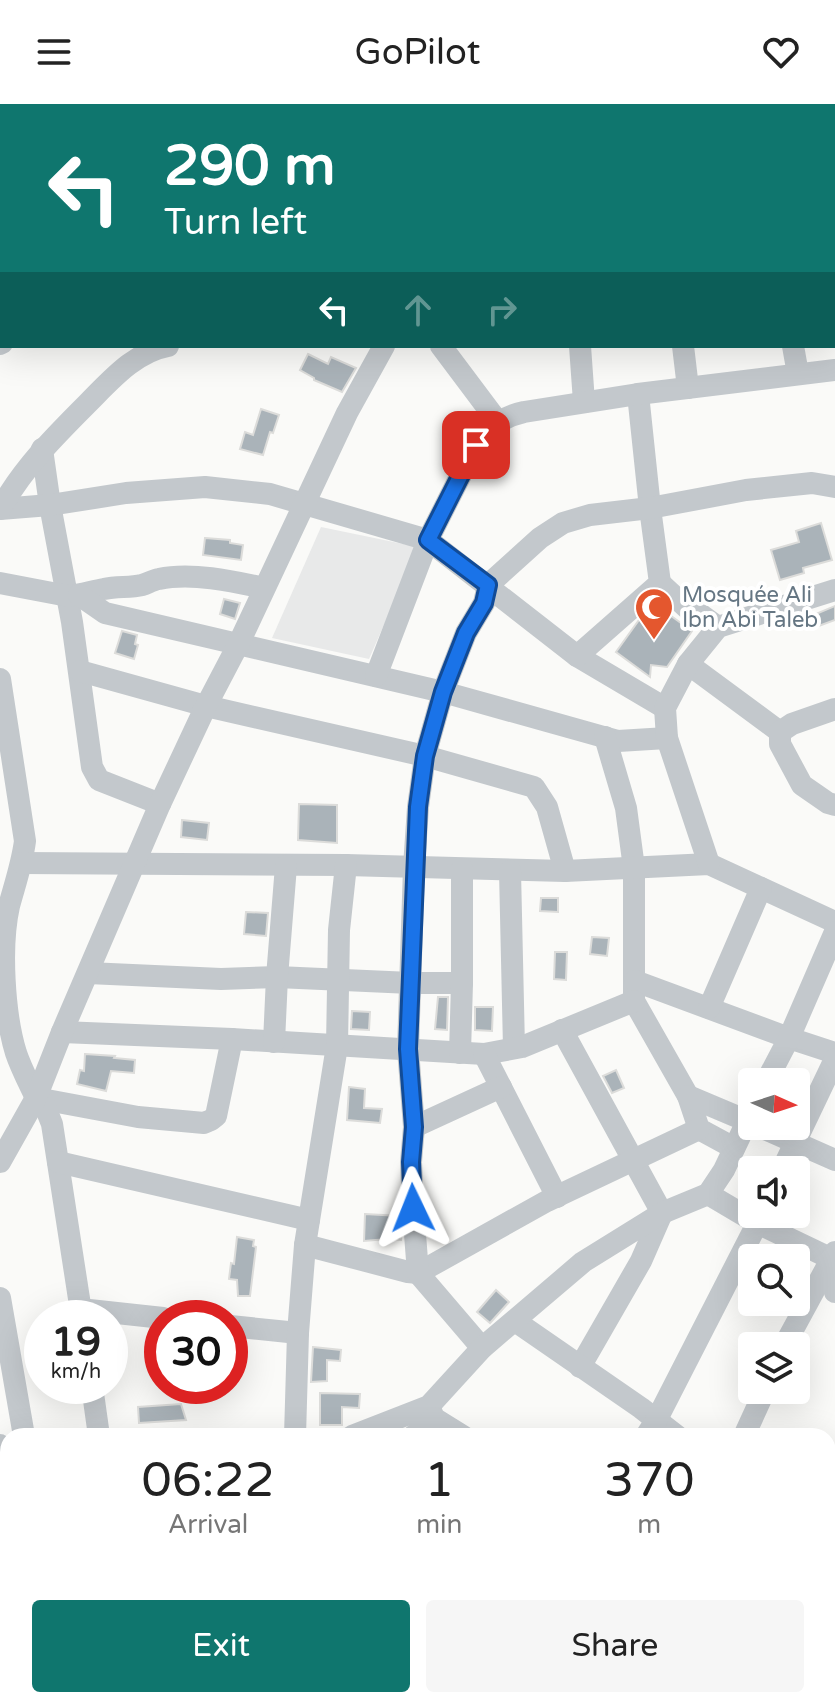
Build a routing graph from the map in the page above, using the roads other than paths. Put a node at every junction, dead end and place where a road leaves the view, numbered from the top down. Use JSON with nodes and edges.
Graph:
{"nodes":[{"id":1,"x":155,"y":348,"type":"edge"},
{"id":2,"x":383,"y":348,"type":"edge"},
{"id":3,"x":442,"y":348,"type":"edge"},
{"id":4,"x":580,"y":348,"type":"edge"},
{"id":5,"x":683,"y":348,"type":"edge"},
{"id":6,"x":793,"y":348,"type":"edge"},
{"id":7,"x":835,"y":370,"type":"edge"},
{"id":8,"x":798,"y":374,"type":"junction"},
{"id":9,"x":688,"y":388,"type":"junction"},
{"id":10,"x":638,"y":394,"type":"junction"},
{"id":11,"x":584,"y":402,"type":"junction"},
{"id":12,"x":498,"y":422,"type":"junction"},
{"id":13,"x":42,"y":449,"type":"junction"},
{"id":14,"x":6,"y":480,"type":"edge"},
{"id":15,"x":835,"y":487,"type":"edge"},
{"id":16,"x":305,"y":504,"type":"junction"},
{"id":17,"x":50,"y":505,"type":"junction"},
{"id":18,"x":650,"y":508,"type":"junction"},
{"id":19,"x":0,"y":509,"type":"edge"},
{"id":20,"x":428,"y":540,"type":"junction"},
{"id":21,"x":0,"y":583,"type":"edge"},
{"id":22,"x":660,"y":583,"type":"junction"},
{"id":23,"x":488,"y":585,"type":"junction"},
{"id":24,"x":140,"y":586,"type":"junction"},
{"id":25,"x":264,"y":588,"type":"junction"},
{"id":26,"x":835,"y":590,"type":"edge"},
{"id":27,"x":74,"y":596,"type":"junction"},
{"id":28,"x":144,"y":623,"type":"junction"},
{"id":29,"x":718,"y":627,"type":"junction"},
{"id":30,"x":239,"y":643,"type":"junction"},
{"id":31,"x":577,"y":656,"type":"junction"},
{"id":32,"x":688,"y":664,"type":"junction"},
{"id":33,"x":80,"y":671,"type":"junction"},
{"id":34,"x":376,"y":676,"type":"junction"},
{"id":35,"x":0,"y":679,"type":"edge"},
{"id":36,"x":443,"y":692,"type":"junction"},
{"id":37,"x":206,"y":706,"type":"junction"},
{"id":38,"x":665,"y":708,"type":"junction"},
{"id":39,"x":835,"y":709,"type":"edge"},
{"id":40,"x":780,"y":732,"type":"junction"},
{"id":41,"x":605,"y":737,"type":"junction"},
{"id":42,"x":667,"y":738,"type":"junction"},
{"id":43,"x":425,"y":756,"type":"junction"},
{"id":44,"x":160,"y":804,"type":"junction"},
{"id":45,"x":835,"y":805,"type":"edge"},
{"id":46,"x":22,"y":863,"type":"junction"},
{"id":47,"x":135,"y":863,"type":"junction"},
{"id":48,"x":709,"y":864,"type":"junction"},
{"id":49,"x":346,"y":865,"type":"junction"},
{"id":50,"x":286,"y":866,"type":"junction"},
{"id":51,"x":414,"y":867,"type":"junction"},
{"id":52,"x":634,"y":868,"type":"junction"},
{"id":53,"x":462,"y":869,"type":"junction"},
{"id":54,"x":510,"y":871,"type":"junction"},
{"id":55,"x":565,"y":871,"type":"junction"},
{"id":56,"x":761,"y":888,"type":"junction"},
{"id":57,"x":835,"y":922,"type":"edge"},
{"id":58,"x":835,"y":932,"type":"edge"},
{"id":59,"x":88,"y":973,"type":"junction"},
{"id":60,"x":277,"y":977,"type":"junction"},
{"id":61,"x":338,"y":980,"type":"junction"},
{"id":62,"x":411,"y":983,"type":"junction"},
{"id":63,"x":462,"y":983,"type":"junction"},
{"id":64,"x":635,"y":991,"type":"junction"},
{"id":65,"x":709,"y":1008,"type":"junction"},
{"id":66,"x":562,"y":1030,"type":"junction"},
{"id":67,"x":62,"y":1032,"type":"junction"},
{"id":68,"x":789,"y":1038,"type":"junction"},
{"id":69,"x":232,"y":1039,"type":"junction"},
{"id":70,"x":274,"y":1042,"type":"junction"},
{"id":71,"x":337,"y":1046,"type":"junction"},
{"id":72,"x":514,"y":1048,"type":"junction"},
{"id":73,"x":408,"y":1049,"type":"junction"},
{"id":74,"x":460,"y":1053,"type":"junction"},
{"id":75,"x":484,"y":1054,"type":"junction"},
{"id":76,"x":835,"y":1056,"type":"edge"},
{"id":77,"x":773,"y":1068,"type":"edge"},
{"id":78,"x":501,"y":1087,"type":"junction"},
{"id":79,"x":688,"y":1096,"type":"junction"},
{"id":80,"x":39,"y":1099,"type":"junction"},
{"id":81,"x":738,"y":1115,"type":"edge"},
{"id":82,"x":414,"y":1127,"type":"junction"},
{"id":83,"x":699,"y":1129,"type":"junction"},
{"id":84,"x":739,"y":1140,"type":"edge"},
{"id":85,"x":791,"y":1140,"type":"edge"},
{"id":86,"x":795,"y":1142,"type":"junction"},
{"id":87,"x":734,"y":1148,"type":"junction"},
{"id":88,"x":788,"y":1156,"type":"edge"},
{"id":89,"x":633,"y":1160,"type":"junction"},
{"id":90,"x":835,"y":1160,"type":"edge"},
{"id":91,"x":0,"y":1162,"type":"edge"},
{"id":92,"x":58,"y":1162,"type":"junction"},
{"id":93,"x":708,"y":1194,"type":"junction"},
{"id":94,"x":557,"y":1197,"type":"junction"},
{"id":95,"x":738,"y":1208,"type":"edge"},
{"id":96,"x":662,"y":1213,"type":"junction"},
{"id":97,"x":309,"y":1220,"type":"junction"},
{"id":98,"x":755,"y":1228,"type":"edge"},
{"id":99,"x":778,"y":1228,"type":"edge"},
{"id":100,"x":305,"y":1245,"type":"junction"},
{"id":101,"x":834,"y":1256,"type":"edge"},
{"id":102,"x":418,"y":1273,"type":"junction"},
{"id":103,"x":835,"y":1292,"type":"edge"},
{"id":104,"x":0,"y":1298,"type":"edge"},
{"id":105,"x":79,"y":1300,"type":"edge"},
{"id":106,"x":515,"y":1321,"type":"junction"},
{"id":107,"x":248,"y":1328,"type":"edge"},
{"id":108,"x":792,"y":1332,"type":"edge"},
{"id":109,"x":298,"y":1333,"type":"junction"},
{"id":110,"x":482,"y":1348,"type":"junction"},
{"id":111,"x":580,"y":1367,"type":"junction"},
{"id":112,"x":95,"y":1404,"type":"edge"},
{"id":113,"x":759,"y":1404,"type":"edge"},
{"id":114,"x":431,"y":1412,"type":"junction"},
{"id":115,"x":23,"y":1428,"type":"edge"},
{"id":116,"x":98,"y":1428,"type":"edge"},
{"id":117,"x":295,"y":1428,"type":"edge"},
{"id":118,"x":378,"y":1428,"type":"edge"},
{"id":119,"x":419,"y":1428,"type":"edge"},
{"id":120,"x":452,"y":1428,"type":"edge"},
{"id":121,"x":651,"y":1428,"type":"edge"},
{"id":122,"x":748,"y":1428,"type":"edge"}],
"edges":[{"from":1,"to":13,"type":"street"},
{"from":2,"to":16,"type":"street"},
{"from":3,"to":12,"type":"street"},
{"from":4,"to":11,"type":"street"},
{"from":5,"to":9,"type":"street"},
{"from":6,"to":8,"type":"street"},
{"from":7,"to":8,"type":"street"},
{"from":8,"to":9,"type":"street"},
{"from":9,"to":10,"type":"street"},
{"from":10,"to":11,"type":"street"},
{"from":10,"to":18,"type":"street"},
{"from":11,"to":12,"type":"street"},
{"from":12,"to":20,"type":"street"},
{"from":13,"to":14,"type":"street"},
{"from":13,"to":17,"type":"street"},
{"from":14,"to":19,"type":"street"},
{"from":15,"to":18,"type":"street"},
{"from":16,"to":17,"type":"street"},
{"from":16,"to":20,"type":"street"},
{"from":16,"to":25,"type":"street"},
{"from":17,"to":19,"type":"street"},
{"from":17,"to":27,"type":"street"},
{"from":18,"to":22,"type":"street"},
{"from":18,"to":23,"type":"street"},
{"from":20,"to":23,"type":"street"},
{"from":20,"to":34,"type":"street"},
{"from":21,"to":27,"type":"street"},
{"from":22,"to":29,"type":"street"},
{"from":22,"to":31,"type":"street"},
{"from":23,"to":31,"type":"street"},
{"from":23,"to":36,"type":"street"},
{"from":24,"to":25,"type":"street"},
{"from":24,"to":27,"type":"street"},
{"from":24,"to":28,"type":"street"},
{"from":25,"to":30,"type":"street"},
{"from":26,"to":29,"type":"street"},
{"from":27,"to":28,"type":"street"},
{"from":27,"to":33,"type":"street"},
{"from":28,"to":30,"type":"street"},
{"from":29,"to":32,"type":"street"},
{"from":30,"to":34,"type":"street"},
{"from":30,"to":37,"type":"street"},
{"from":31,"to":38,"type":"street"},
{"from":32,"to":38,"type":"street"},
{"from":32,"to":40,"type":"street"},
{"from":33,"to":37,"type":"street"},
{"from":33,"to":44,"type":"street"},
{"from":34,"to":36,"type":"street"},
{"from":35,"to":46,"type":"street"},
{"from":36,"to":41,"type":"street"},
{"from":36,"to":43,"type":"street"},
{"from":37,"to":43,"type":"street"},
{"from":37,"to":44,"type":"street"},
{"from":38,"to":42,"type":"street"},
{"from":39,"to":40,"type":"street"},
{"from":40,"to":45,"type":"street"},
{"from":41,"to":42,"type":"street"},
{"from":41,"to":52,"type":"street"},
{"from":42,"to":48,"type":"street"},
{"from":43,"to":51,"type":"street"},
{"from":43,"to":55,"type":"street"},
{"from":44,"to":47,"type":"street"},
{"from":46,"to":47,"type":"street"},
{"from":46,"to":80,"type":"street"},
{"from":47,"to":50,"type":"street"},
{"from":47,"to":59,"type":"street"},
{"from":48,"to":52,"type":"street"},
{"from":48,"to":56,"type":"street"},
{"from":49,"to":50,"type":"street"},
{"from":49,"to":51,"type":"street"},
{"from":49,"to":61,"type":"street"},
{"from":50,"to":60,"type":"street"},
{"from":51,"to":53,"type":"street"},
{"from":51,"to":62,"type":"street"},
{"from":52,"to":55,"type":"street"},
{"from":52,"to":64,"type":"street"},
{"from":53,"to":54,"type":"street"},
{"from":53,"to":63,"type":"street"},
{"from":54,"to":55,"type":"street"},
{"from":54,"to":72,"type":"street"},
{"from":56,"to":57,"type":"street"},
{"from":56,"to":65,"type":"street"},
{"from":58,"to":68,"type":"street"},
{"from":59,"to":60,"type":"street"},
{"from":59,"to":67,"type":"street"},
{"from":60,"to":61,"type":"street"},
{"from":60,"to":70,"type":"street"},
{"from":61,"to":62,"type":"street"},
{"from":61,"to":71,"type":"street"},
{"from":62,"to":63,"type":"street"},
{"from":62,"to":73,"type":"street"},
{"from":63,"to":74,"type":"street"},
{"from":64,"to":65,"type":"street"},
{"from":64,"to":66,"type":"street"},
{"from":64,"to":79,"type":"street"},
{"from":65,"to":68,"type":"street"},
{"from":66,"to":72,"type":"street"},
{"from":66,"to":89,"type":"street"},
{"from":67,"to":69,"type":"street"},
{"from":67,"to":80,"type":"street"},
{"from":68,"to":76,"type":"street"},
{"from":68,"to":77,"type":"street"},
{"from":69,"to":70,"type":"street"},
{"from":69,"to":80,"type":"street"},
{"from":70,"to":71,"type":"street"},
{"from":71,"to":73,"type":"street"},
{"from":71,"to":97,"type":"street"},
{"from":72,"to":75,"type":"street"},
{"from":73,"to":74,"type":"street"},
{"from":73,"to":82,"type":"street"},
{"from":74,"to":75,"type":"street"},
{"from":75,"to":78,"type":"street"},
{"from":76,"to":86,"type":"street"},
{"from":78,"to":82,"type":"street"},
{"from":78,"to":94,"type":"street"},
{"from":79,"to":81,"type":"street"},
{"from":79,"to":83,"type":"street"},
{"from":80,"to":91,"type":"street"},
{"from":80,"to":92,"type":"street"},
{"from":82,"to":102,"type":"street"},
{"from":83,"to":87,"type":"street"},
{"from":83,"to":89,"type":"street"},
{"from":84,"to":87,"type":"street"},
{"from":85,"to":86,"type":"street"},
{"from":86,"to":88,"type":"street"},
{"from":86,"to":90,"type":"street"},
{"from":87,"to":93,"type":"street"},
{"from":89,"to":94,"type":"street"},
{"from":89,"to":96,"type":"street"},
{"from":92,"to":97,"type":"street"},
{"from":92,"to":105,"type":"street"},
{"from":93,"to":95,"type":"street"},
{"from":93,"to":96,"type":"street"},
{"from":94,"to":102,"type":"street"},
{"from":96,"to":106,"type":"street"},
{"from":96,"to":111,"type":"street"},
{"from":97,"to":100,"type":"street"},
{"from":98,"to":121,"type":"street"},
{"from":99,"to":101,"type":"street"},
{"from":100,"to":102,"type":"street"},
{"from":100,"to":109,"type":"street"},
{"from":101,"to":103,"type":"street"},
{"from":101,"to":108,"type":"street"},
{"from":102,"to":110,"type":"street"},
{"from":104,"to":115,"type":"street"},
{"from":106,"to":110,"type":"street"},
{"from":106,"to":111,"type":"street"},
{"from":107,"to":109,"type":"street"},
{"from":109,"to":117,"type":"street"},
{"from":110,"to":114,"type":"street"},
{"from":111,"to":121,"type":"street"},
{"from":112,"to":116,"type":"street"},
{"from":113,"to":122,"type":"street"},
{"from":114,"to":118,"type":"street"},
{"from":114,"to":119,"type":"street"},
{"from":114,"to":120,"type":"street"}]}
